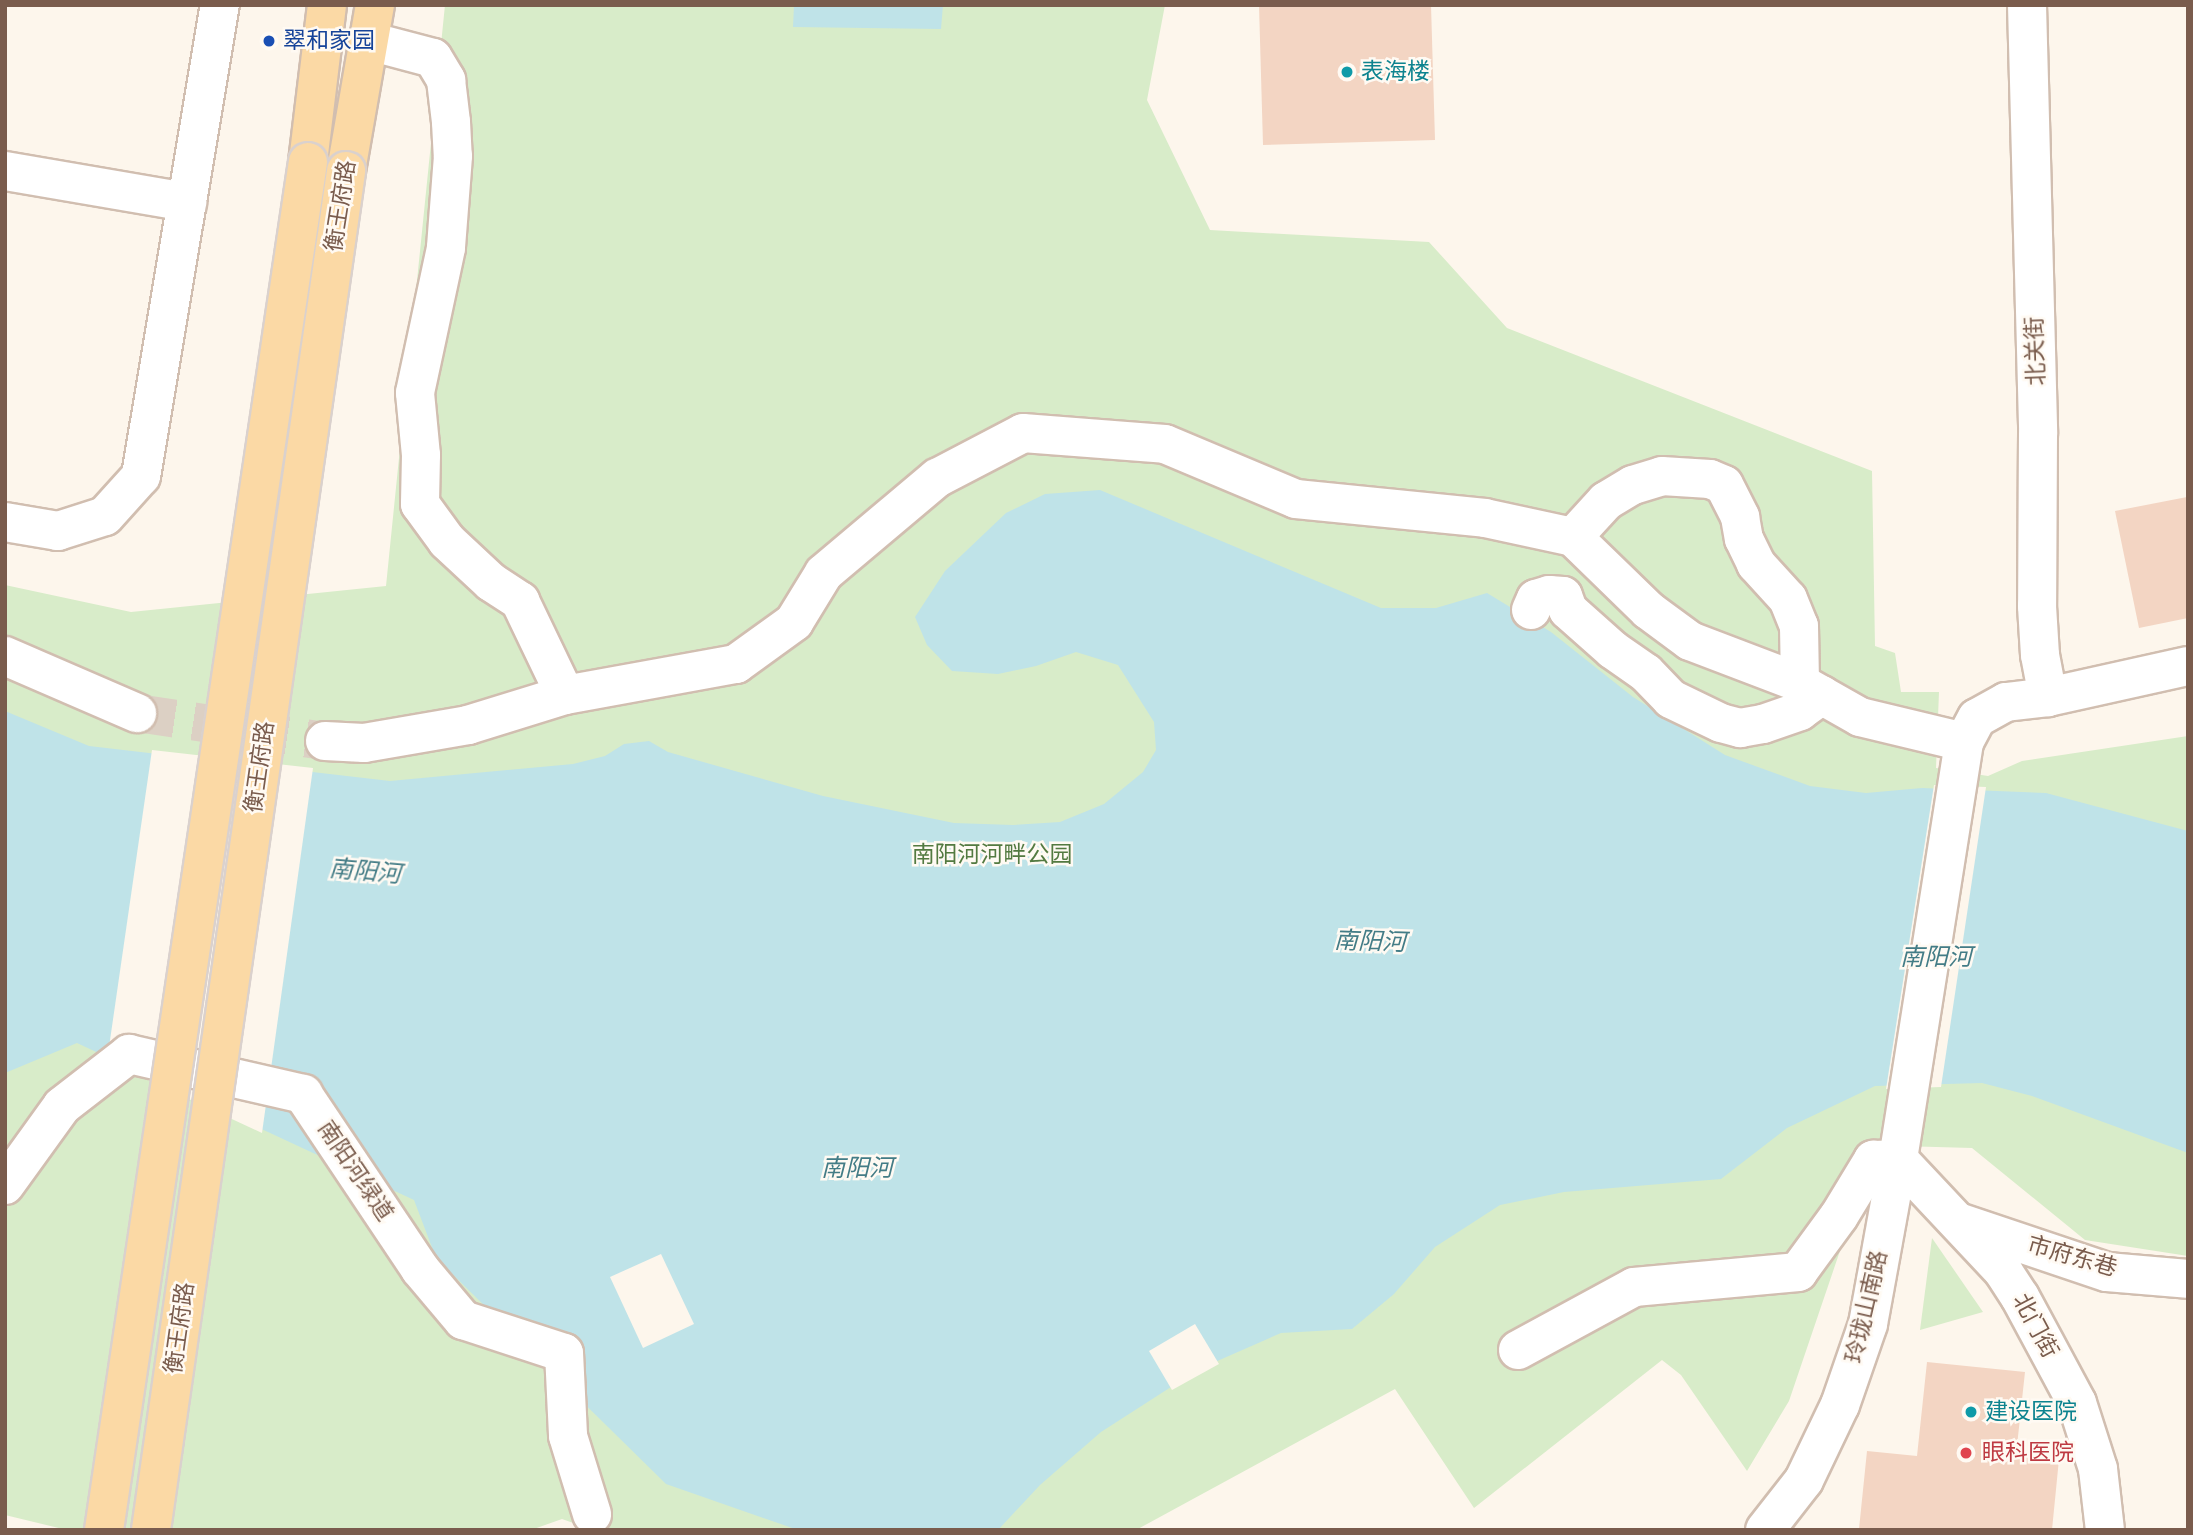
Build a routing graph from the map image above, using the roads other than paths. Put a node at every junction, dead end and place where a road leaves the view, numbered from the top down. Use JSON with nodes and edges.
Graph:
{"nodes":[{"id":1,"x":220,"y":5,"type":"edge"},
{"id":2,"x":327,"y":5,"type":"edge"},
{"id":3,"x":2027,"y":5,"type":"edge"},
{"id":4,"x":372,"y":23,"type":"edge"},
{"id":5,"x":5,"y":171,"type":"edge"},
{"id":6,"x":187,"y":202,"type":"junction"},
{"id":7,"x":5,"y":522,"type":"edge"},
{"id":8,"x":1573,"y":537,"type":"junction"},
{"id":9,"x":1531,"y":610,"type":"dead end"},
{"id":10,"x":5,"y":656,"type":"edge"},
{"id":11,"x":2188,"y":666,"type":"edge"},
{"id":12,"x":1811,"y":689,"type":"junction"},
{"id":13,"x":565,"y":695,"type":"junction"},
{"id":14,"x":2048,"y":697,"type":"junction"},
{"id":15,"x":137,"y":713,"type":"tunnel mouth"},
{"id":16,"x":325,"y":741,"type":"tunnel mouth"},
{"id":17,"x":1961,"y":757,"type":"junction"},
{"id":18,"x":1899,"y":1152,"type":"junction"},
{"id":19,"x":5,"y":1185,"type":"edge"},
{"id":20,"x":1959,"y":1222,"type":"junction"},
{"id":21,"x":2188,"y":1279,"type":"edge"},
{"id":22,"x":1518,"y":1350,"type":"dead end"},
{"id":23,"x":592,"y":1514,"type":"dead end"},
{"id":24,"x":104,"y":1530,"type":"edge"},
{"id":25,"x":151,"y":1530,"type":"edge"},
{"id":26,"x":1765,"y":1530,"type":"edge"},
{"id":27,"x":2105,"y":1530,"type":"edge"}],
"edges":[{"from":1,"to":6,"type":"street"},
{"from":2,"to":24,"type":"main road","name":"衡王府路","bridge":true},
{"from":3,"to":14,"type":"street","name":"北关街"},
{"from":4,"to":13,"type":"street"},
{"from":4,"to":25,"type":"main road","name":"衡王府路","bridge":true},
{"from":5,"to":6,"type":"street"},
{"from":6,"to":7,"type":"street"},
{"from":8,"to":12,"type":"street"},
{"from":8,"to":12,"type":"street"},
{"from":8,"to":13,"type":"street"},
{"from":9,"to":12,"type":"street"},
{"from":10,"to":15,"type":"street"},
{"from":11,"to":14,"type":"street"},
{"from":12,"to":17,"type":"street"},
{"from":13,"to":16,"type":"street"},
{"from":14,"to":17,"type":"street"},
{"from":17,"to":18,"type":"street","name":"玲珑山南路"},
{"from":18,"to":20,"type":"street","name":"北门街"},
{"from":18,"to":22,"type":"street"},
{"from":18,"to":26,"type":"street","name":"玲珑山南路"},
{"from":19,"to":23,"type":"street","name":"南阳河绿道"},
{"from":20,"to":21,"type":"street","name":"市府东巷"},
{"from":20,"to":27,"type":"street","name":"北门街"}]}
